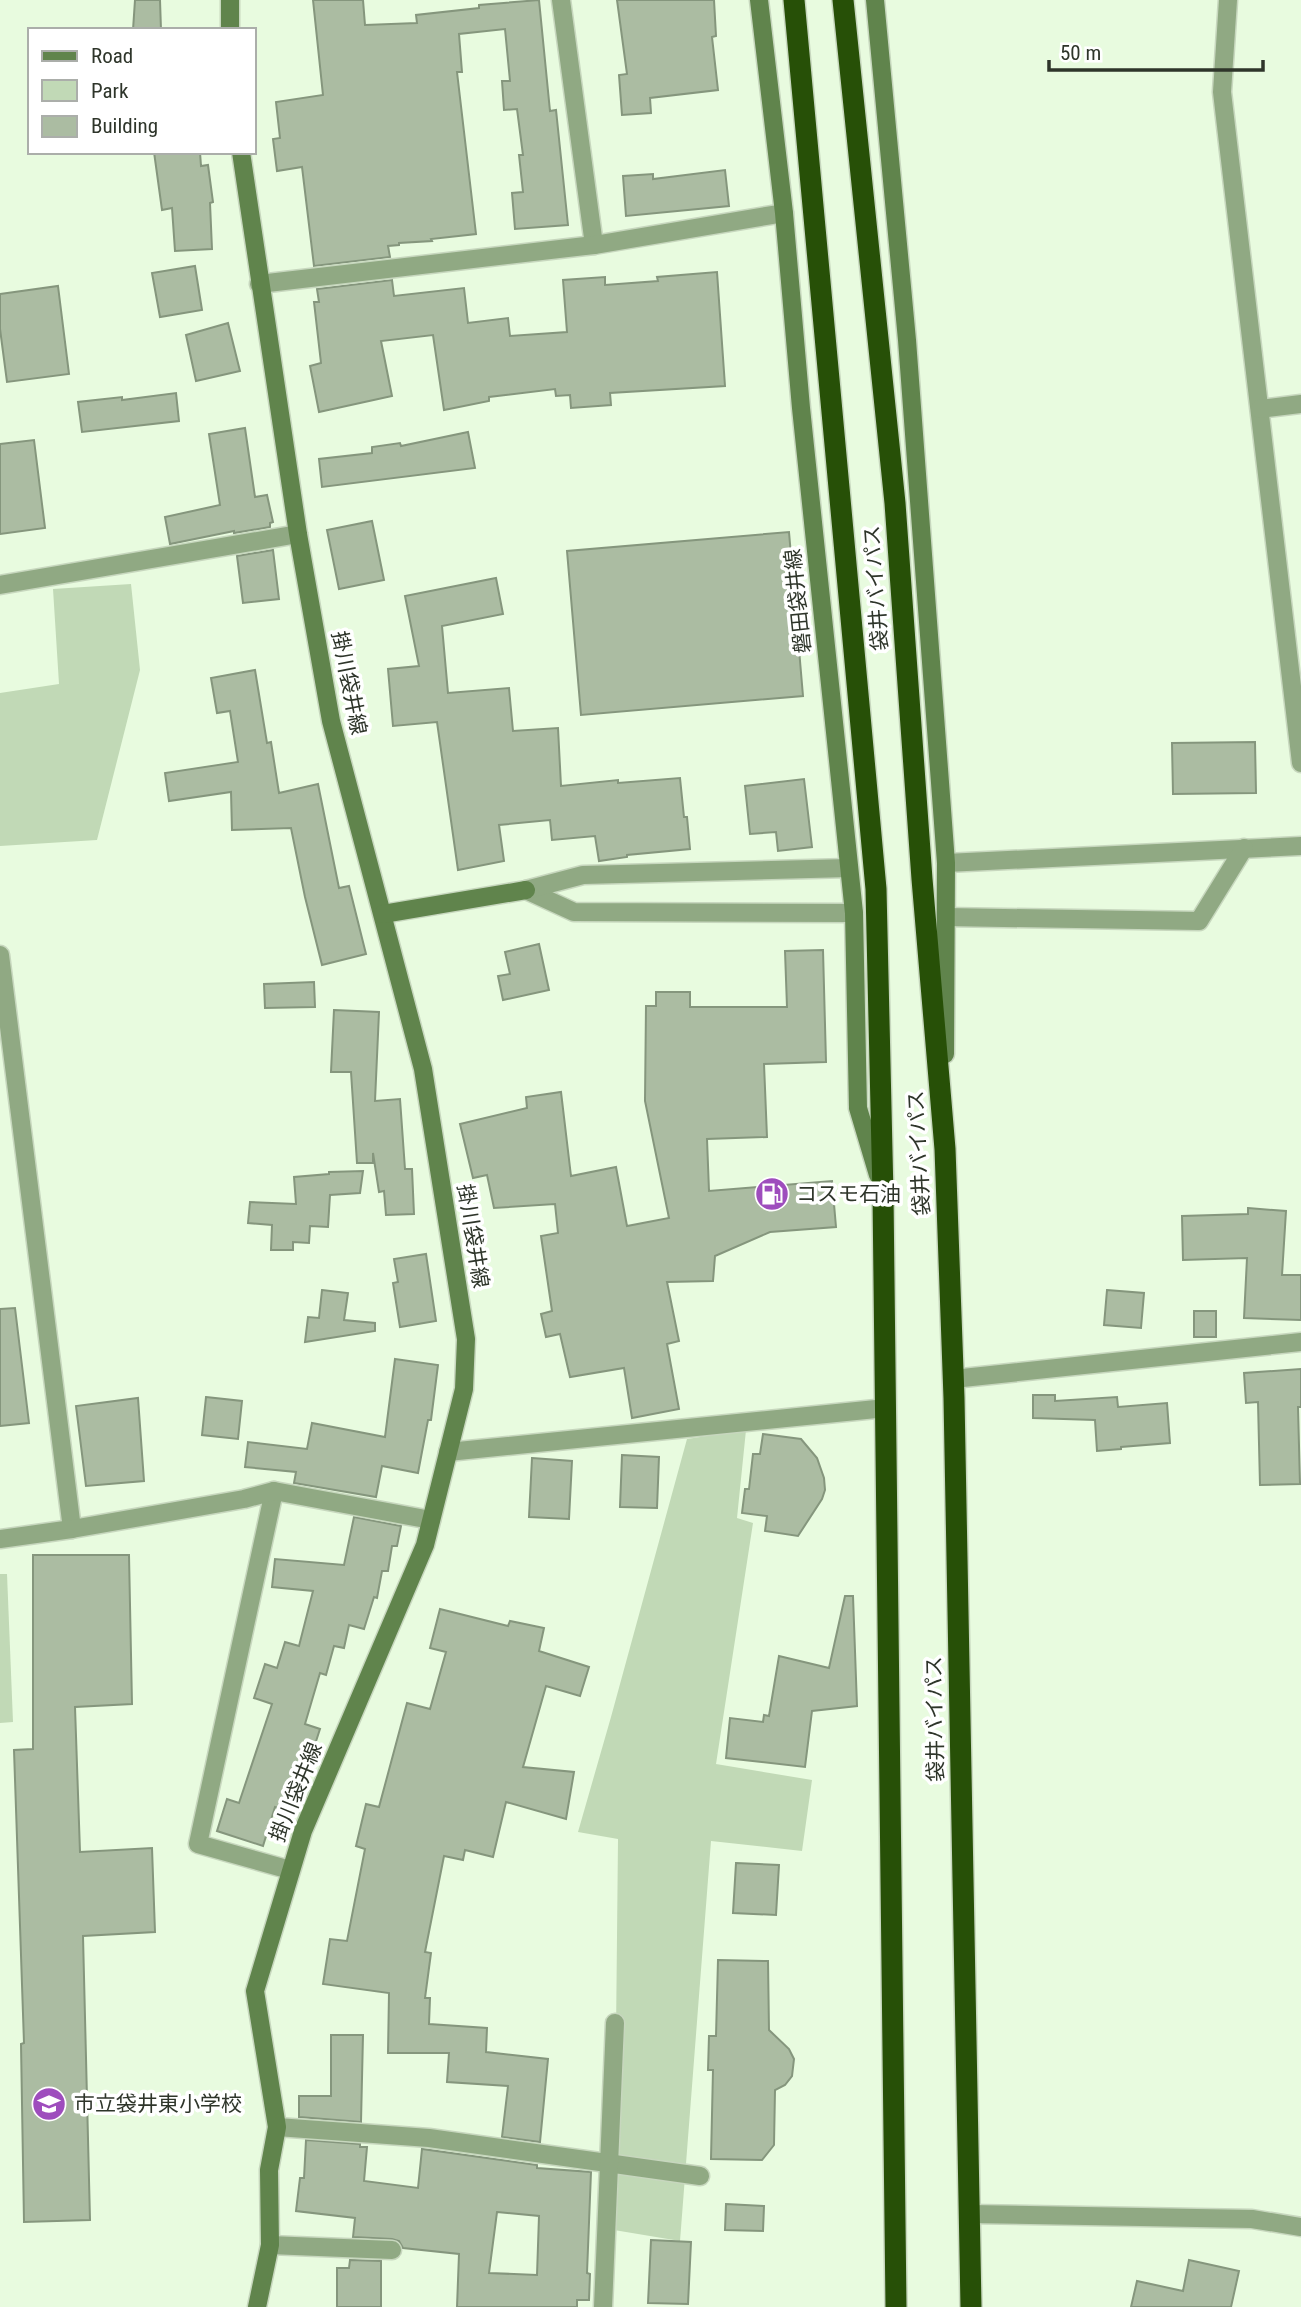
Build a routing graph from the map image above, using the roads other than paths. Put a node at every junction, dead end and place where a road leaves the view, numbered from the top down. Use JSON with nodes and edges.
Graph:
{"nodes":[{"id":1,"x":230,"y":0,"type":"edge"},
{"id":2,"x":561,"y":0,"type":"edge"},
{"id":3,"x":759,"y":0,"type":"edge"},
{"id":4,"x":794,"y":0,"type":"edge"},
{"id":5,"x":843,"y":0,"type":"edge"},
{"id":6,"x":875,"y":0,"type":"edge"},
{"id":7,"x":1228,"y":0,"type":"edge"},
{"id":8,"x":230,"y":28,"type":"edge"},
{"id":9,"x":242,"y":154,"type":"edge"},
{"id":10,"x":784,"y":213,"type":"junction"},
{"id":11,"x":594,"y":245,"type":"junction"},
{"id":12,"x":260,"y":284,"type":"junction"},
{"id":13,"x":1301,"y":404,"type":"edge"},
{"id":14,"x":1259,"y":409,"type":"junction"},
{"id":15,"x":298,"y":534,"type":"junction"},
{"id":16,"x":0,"y":585,"type":"edge"},
{"id":17,"x":1301,"y":763,"type":"edge"},
{"id":18,"x":1301,"y":845,"type":"edge"},
{"id":19,"x":1244,"y":848,"type":"junction"},
{"id":20,"x":946,"y":863,"type":"junction"},
{"id":21,"x":849,"y":867,"type":"junction"},
{"id":22,"x":526,"y":890,"type":"junction"},
{"id":23,"x":854,"y":913,"type":"junction"},
{"id":24,"x":383,"y":914,"type":"junction"},
{"id":25,"x":946,"y":917,"type":"junction"},
{"id":26,"x":0,"y":955,"type":"edge"},
{"id":27,"x":945,"y":1158,"type":"junction"},
{"id":28,"x":883,"y":1195,"type":"junction"},
{"id":29,"x":1301,"y":1342,"type":"edge"},
{"id":30,"x":953,"y":1379,"type":"junction"},
{"id":31,"x":886,"y":1408,"type":"junction"},
{"id":32,"x":448,"y":1452,"type":"junction"},
{"id":33,"x":274,"y":1490,"type":"junction"},
{"id":34,"x":431,"y":1520,"type":"junction"},
{"id":35,"x":72,"y":1529,"type":"junction"},
{"id":36,"x":0,"y":1539,"type":"edge"},
{"id":37,"x":290,"y":1870,"type":"junction"},
{"id":38,"x":615,"y":2023,"type":"dead end"},
{"id":39,"x":277,"y":2127,"type":"junction"},
{"id":40,"x":609,"y":2164,"type":"junction"},
{"id":41,"x":700,"y":2176,"type":"dead end"},
{"id":42,"x":969,"y":2214,"type":"junction"},
{"id":43,"x":1301,"y":2227,"type":"edge"},
{"id":44,"x":270,"y":2245,"type":"junction"},
{"id":45,"x":392,"y":2250,"type":"dead end"},
{"id":46,"x":257,"y":2307,"type":"edge"},
{"id":47,"x":603,"y":2307,"type":"edge"},
{"id":48,"x":896,"y":2307,"type":"edge"},
{"id":49,"x":971,"y":2307,"type":"edge"}],
"edges":[{"from":1,"to":8,"type":"main road"},
{"from":2,"to":11,"type":"street"},
{"from":3,"to":10,"type":"main road","name":"磐田袋井線"},
{"from":4,"to":28,"type":"highway","name":"袋井バイパス"},
{"from":5,"to":27,"type":"highway","name":"袋井バイパス"},
{"from":6,"to":20,"type":"main road"},
{"from":7,"to":14,"type":"street"},
{"from":9,"to":12,"type":"main road","name":"掛川袋井線"},
{"from":10,"to":11,"type":"street"},
{"from":10,"to":21,"type":"main road","name":"磐田袋井線"},
{"from":11,"to":12,"type":"street"},
{"from":12,"to":15,"type":"main road","name":"掛川袋井線"},
{"from":13,"to":14,"type":"street"},
{"from":14,"to":17,"type":"street"},
{"from":15,"to":16,"type":"street"},
{"from":15,"to":24,"type":"main road","name":"掛川袋井線"},
{"from":18,"to":19,"type":"street"},
{"from":19,"to":20,"type":"street"},
{"from":19,"to":25,"type":"street"},
{"from":20,"to":25,"type":"main road"},
{"from":21,"to":22,"type":"street"},
{"from":21,"to":23,"type":"main road","name":"磐田袋井線"},
{"from":22,"to":23,"type":"street"},
{"from":22,"to":24,"type":"main road"},
{"from":23,"to":28,"type":"main road","name":"磐田袋井線"},
{"from":24,"to":32,"type":"main road","name":"掛川袋井線"},
{"from":25,"to":27,"type":"main road"},
{"from":26,"to":35,"type":"street"},
{"from":27,"to":30,"type":"highway","name":"袋井バイパス"},
{"from":28,"to":31,"type":"highway","name":"袋井バイパス"},
{"from":29,"to":30,"type":"street"},
{"from":30,"to":42,"type":"highway","name":"袋井バイパス"},
{"from":31,"to":32,"type":"street"},
{"from":31,"to":48,"type":"highway","name":"袋井バイパス"},
{"from":32,"to":34,"type":"main road","name":"掛川袋井線"},
{"from":33,"to":34,"type":"street"},
{"from":33,"to":35,"type":"street"},
{"from":33,"to":37,"type":"street"},
{"from":34,"to":37,"type":"main road","name":"掛川袋井線"},
{"from":35,"to":36,"type":"street"},
{"from":37,"to":39,"type":"main road","name":"掛川袋井線"},
{"from":38,"to":40,"type":"street"},
{"from":39,"to":40,"type":"street"},
{"from":39,"to":44,"type":"main road","name":"掛川袋井線"},
{"from":40,"to":41,"type":"street"},
{"from":40,"to":47,"type":"street"},
{"from":42,"to":43,"type":"street"},
{"from":42,"to":49,"type":"highway","name":"袋井バイパス"},
{"from":44,"to":45,"type":"street"},
{"from":44,"to":46,"type":"main road","name":"掛川袋井線"}]}
